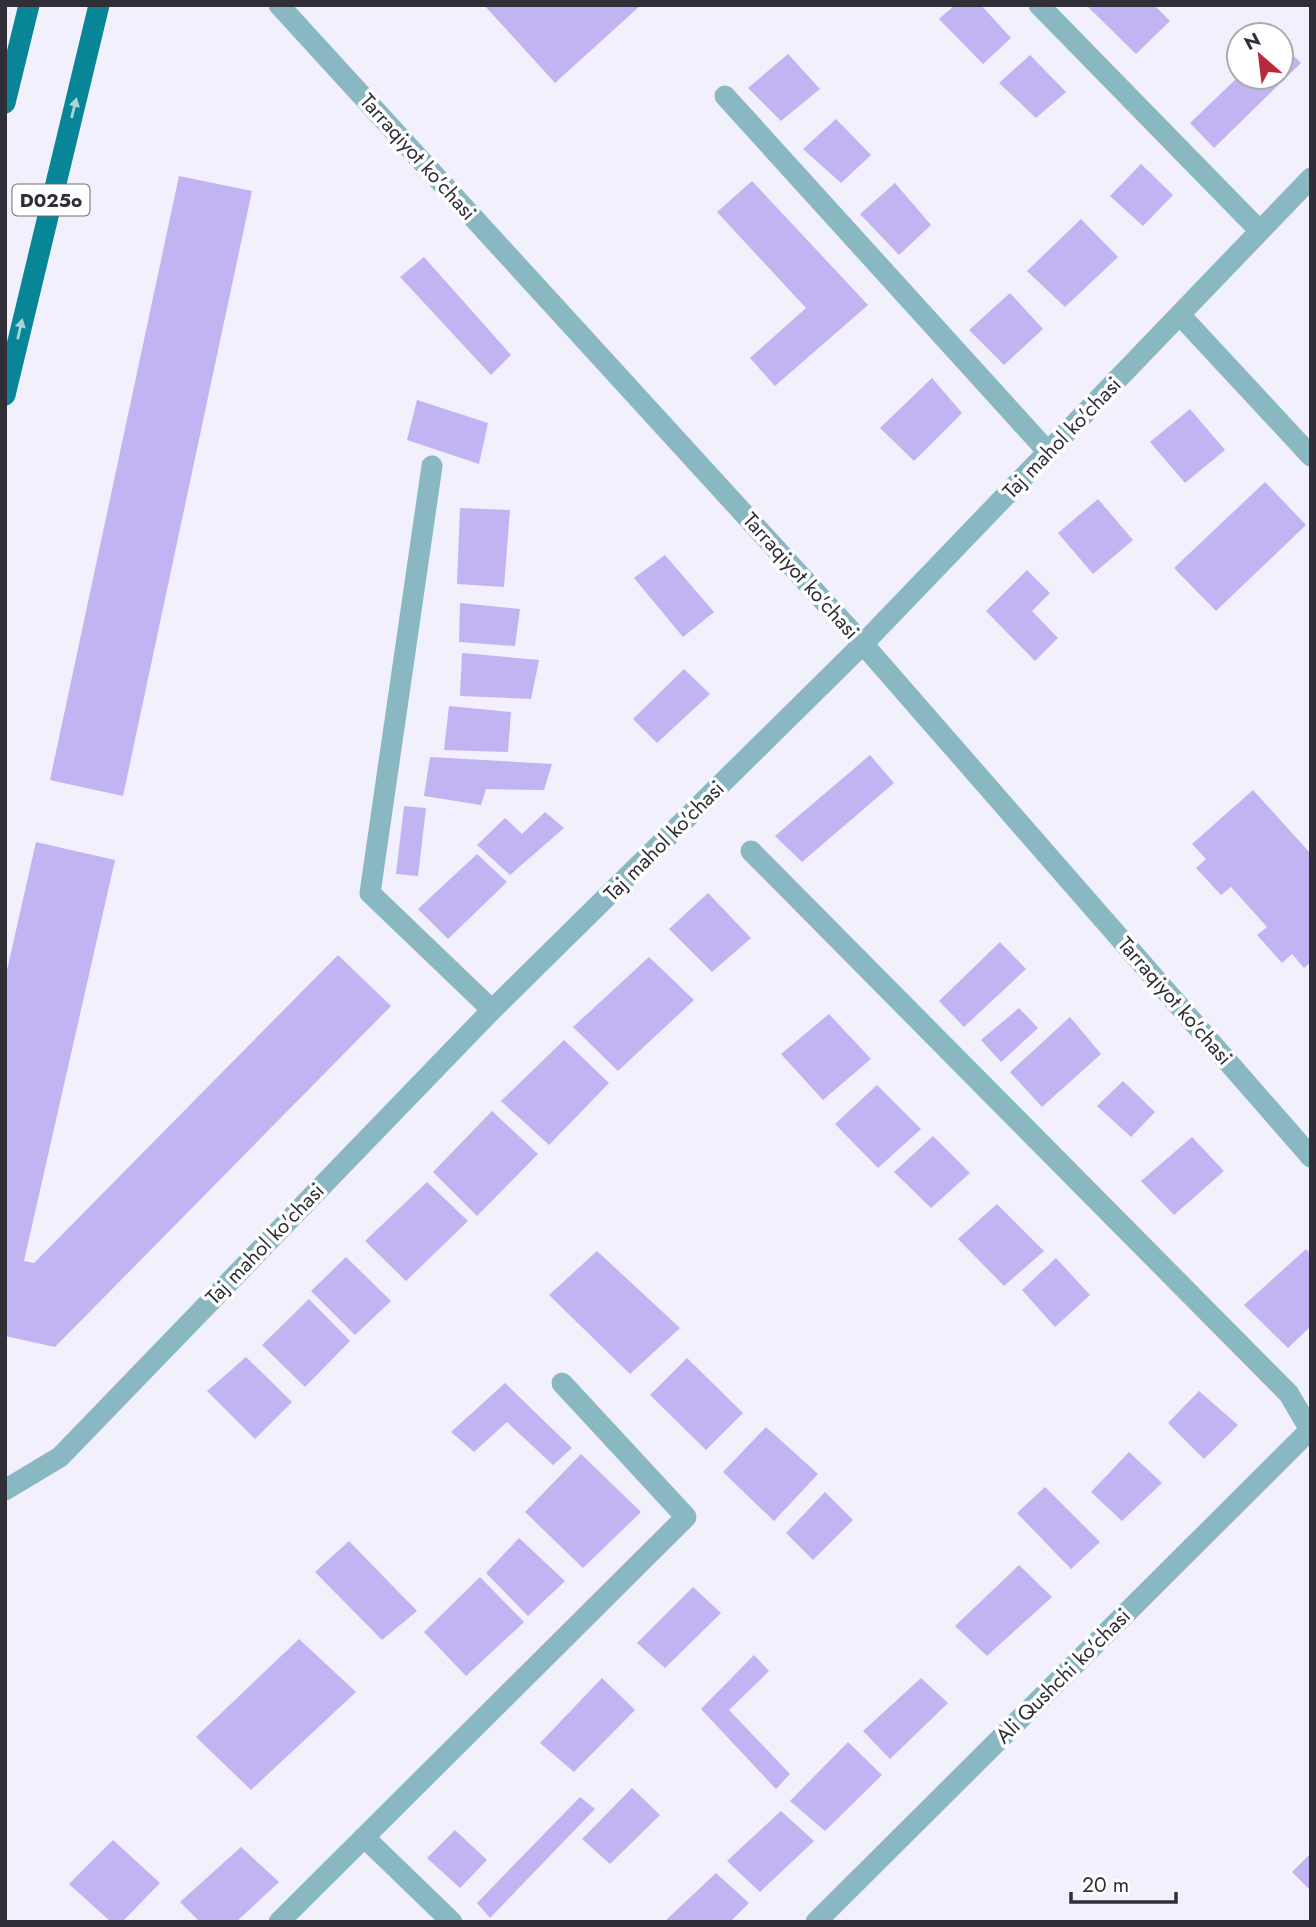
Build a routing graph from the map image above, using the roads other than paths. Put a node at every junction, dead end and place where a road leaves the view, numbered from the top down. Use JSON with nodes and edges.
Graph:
{"nodes":[{"id":1,"x":29,"y":5,"type":"edge"},
{"id":2,"x":99,"y":5,"type":"edge"},
{"id":3,"x":279,"y":5,"type":"edge"},
{"id":4,"x":1038,"y":5,"type":"edge"},
{"id":5,"x":725,"y":96,"type":"dead end"},
{"id":6,"x":5,"y":103,"type":"edge"},
{"id":7,"x":1311,"y":178,"type":"edge"},
{"id":8,"x":1261,"y":231,"type":"junction"},
{"id":9,"x":1180,"y":315,"type":"junction"},
{"id":10,"x":5,"y":395,"type":"edge"},
{"id":11,"x":1048,"y":452,"type":"junction"},
{"id":12,"x":1311,"y":456,"type":"edge"},
{"id":13,"x":432,"y":466,"type":"dead end"},
{"id":14,"x":863,"y":644,"type":"junction"},
{"id":15,"x":751,"y":851,"type":"dead end"},
{"id":16,"x":492,"y":1010,"type":"junction"},
{"id":17,"x":1311,"y":1157,"type":"edge"},
{"id":18,"x":562,"y":1383,"type":"dead end"},
{"id":19,"x":1311,"y":1430,"type":"edge"},
{"id":20,"x":5,"y":1490,"type":"edge"},
{"id":21,"x":364,"y":1837,"type":"junction"},
{"id":22,"x":279,"y":1922,"type":"edge"},
{"id":23,"x":452,"y":1922,"type":"edge"},
{"id":24,"x":817,"y":1922,"type":"edge"}],
"edges":[{"from":1,"to":6,"type":"main road"},
{"from":10,"to":2,"type":"main road","number":"D025o","one_way":true},
{"from":3,"to":14,"type":"street","name":"Tarraqiyot ko'chasi"},
{"from":4,"to":8,"type":"street"},
{"from":5,"to":11,"type":"street"},
{"from":7,"to":8,"type":"street","name":"Taj mahol ko'chasi"},
{"from":8,"to":9,"type":"street","name":"Taj mahol ko'chasi"},
{"from":9,"to":11,"type":"street","name":"Taj mahol ko'chasi"},
{"from":9,"to":12,"type":"street"},
{"from":11,"to":14,"type":"street","name":"Taj mahol ko'chasi"},
{"from":13,"to":16,"type":"street"},
{"from":14,"to":16,"type":"street","name":"Taj mahol ko'chasi"},
{"from":14,"to":17,"type":"street","name":"Tarraqiyot ko'chasi"},
{"from":15,"to":19,"type":"street"},
{"from":16,"to":20,"type":"street","name":"Taj mahol ko'chasi"},
{"from":18,"to":21,"type":"street"},
{"from":19,"to":24,"type":"street","name":"Ali Qushchi ko'chasi"},
{"from":21,"to":22,"type":"street"},
{"from":21,"to":23,"type":"street"}]}
